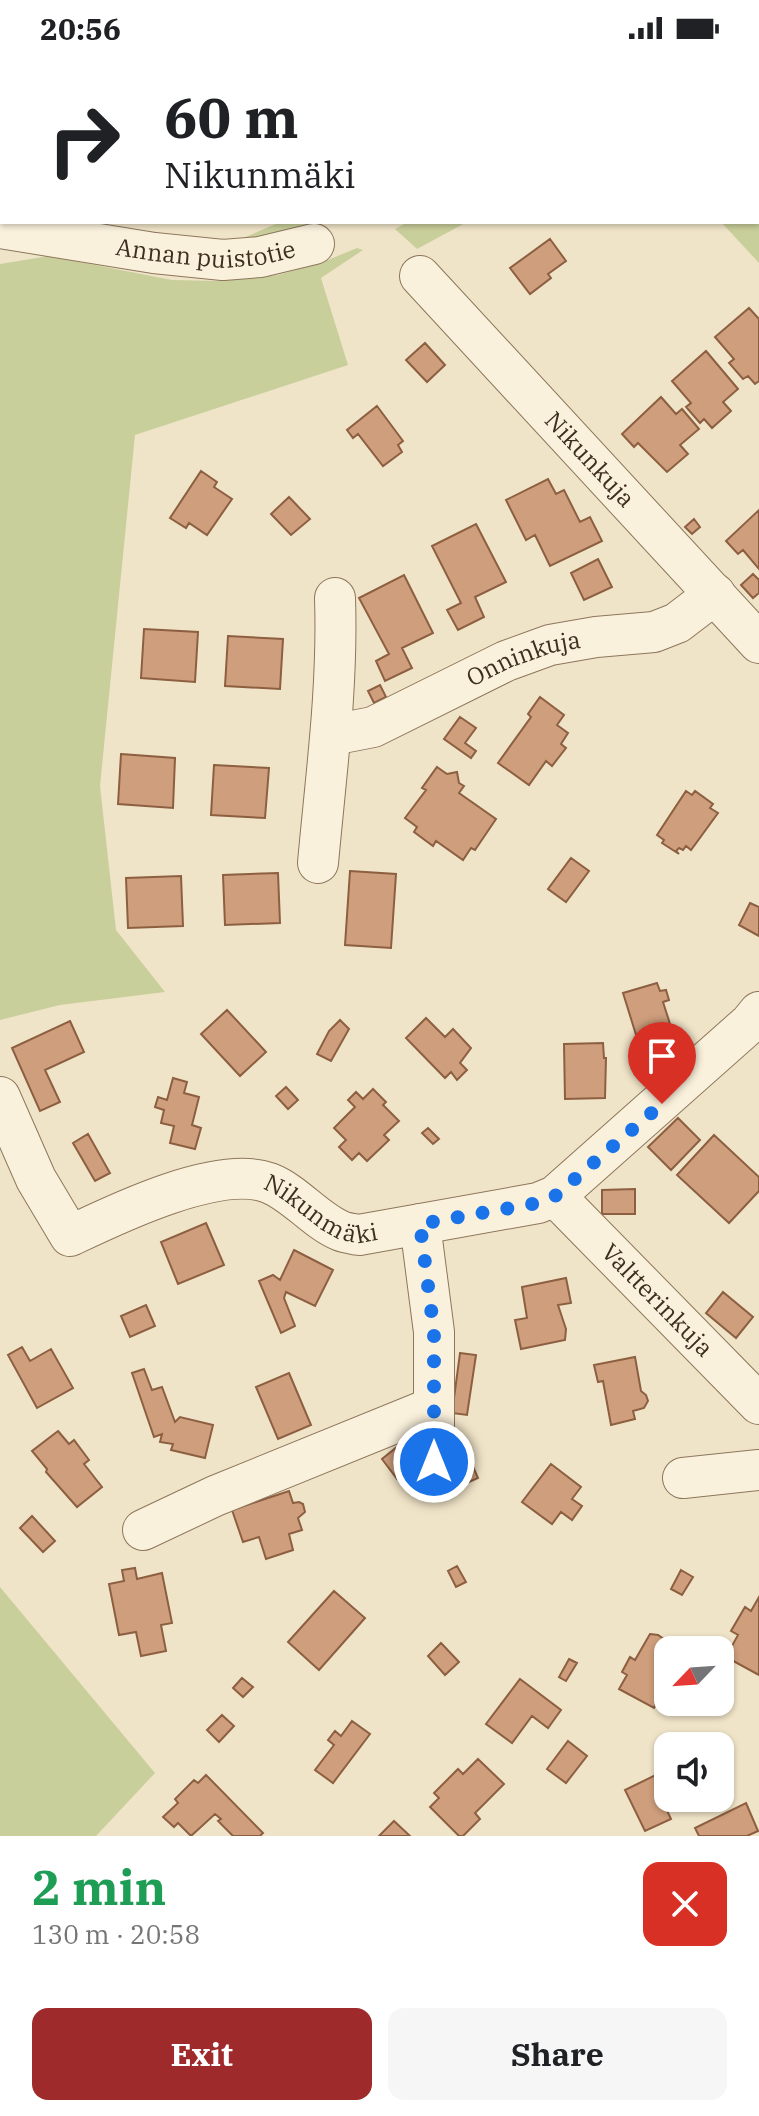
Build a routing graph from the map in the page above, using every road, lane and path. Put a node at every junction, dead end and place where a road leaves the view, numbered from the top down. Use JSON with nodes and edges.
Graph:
{"nodes":[{"id":1,"x":0,"y":228,"type":"edge"},
{"id":2,"x":314,"y":244,"type":"dead end"},
{"id":3,"x":420,"y":276,"type":"dead end"},
{"id":4,"x":715,"y":594,"type":"junction"},
{"id":5,"x":335,"y":598,"type":"dead end"},
{"id":6,"x":759,"y":643,"type":"edge"},
{"id":7,"x":332,"y":735,"type":"junction"},
{"id":8,"x":318,"y":863,"type":"dead end"},
{"id":9,"x":759,"y":1012,"type":"edge"},
{"id":10,"x":0,"y":1097,"type":"edge"},
{"id":11,"x":555,"y":1196,"type":"junction"},
{"id":12,"x":420,"y":1224,"type":"junction"},
{"id":13,"x":759,"y":1404,"type":"edge"},
{"id":14,"x":434,"y":1407,"type":"junction"},
{"id":15,"x":434,"y":1462,"type":"dead end"},
{"id":16,"x":759,"y":1470,"type":"edge"},
{"id":17,"x":683,"y":1478,"type":"dead end"},
{"id":18,"x":143,"y":1530,"type":"dead end"}],
"edges":[{"from":1,"to":2,"type":"street","name":"Annan puistotie"},
{"from":3,"to":4,"type":"street","name":"Nikunkuja"},
{"from":4,"to":6,"type":"street","name":"Nikunkuja"},
{"from":4,"to":7,"type":"street","name":"Onninkuja"},
{"from":5,"to":7,"type":"street"},
{"from":7,"to":8,"type":"street"},
{"from":9,"to":11,"type":"street","name":"Nikunmäki"},
{"from":10,"to":12,"type":"street","name":"Nikunmäki"},
{"from":11,"to":12,"type":"street","name":"Nikunmäki"},
{"from":11,"to":13,"type":"street","name":"Valtterinkuja"},
{"from":12,"to":14,"type":"street"},
{"from":14,"to":15,"type":"street"},
{"from":14,"to":18,"type":"street"},
{"from":16,"to":17,"type":"street"}]}
